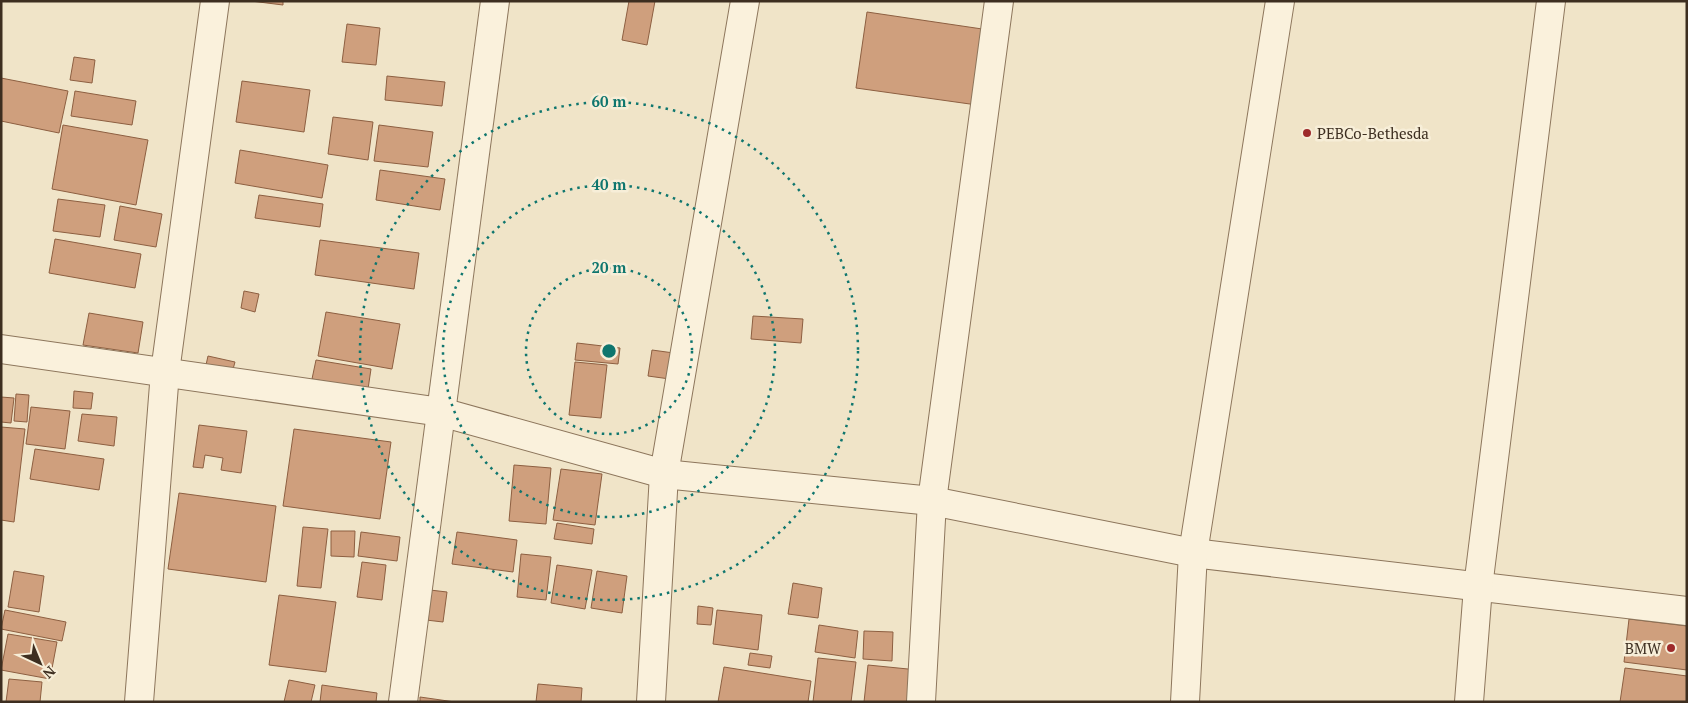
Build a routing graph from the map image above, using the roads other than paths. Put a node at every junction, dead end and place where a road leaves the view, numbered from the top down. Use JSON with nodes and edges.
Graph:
{"nodes":[{"id":1,"x":215,"y":1,"type":"edge"},
{"id":2,"x":495,"y":1,"type":"edge"},
{"id":3,"x":745,"y":1,"type":"edge"},
{"id":4,"x":999,"y":1,"type":"edge"},
{"id":5,"x":1280,"y":1,"type":"edge"},
{"id":6,"x":1551,"y":1,"type":"edge"},
{"id":7,"x":1,"y":349,"type":"edge"},
{"id":8,"x":165,"y":372,"type":"junction"},
{"id":9,"x":441,"y":412,"type":"junction"},
{"id":10,"x":664,"y":474,"type":"junction"},
{"id":11,"x":932,"y":501,"type":"junction"},
{"id":12,"x":1193,"y":553,"type":"junction"},
{"id":13,"x":1478,"y":587,"type":"junction"},
{"id":14,"x":1687,"y":611,"type":"edge"},
{"id":15,"x":139,"y":702,"type":"edge"},
{"id":16,"x":403,"y":702,"type":"edge"},
{"id":17,"x":651,"y":702,"type":"edge"},
{"id":18,"x":921,"y":702,"type":"edge"},
{"id":19,"x":1185,"y":702,"type":"edge"},
{"id":20,"x":1469,"y":702,"type":"edge"}],
"edges":[{"from":1,"to":8,"type":"street"},
{"from":2,"to":9,"type":"street"},
{"from":3,"to":10,"type":"street"},
{"from":4,"to":11,"type":"street"},
{"from":5,"to":12,"type":"street"},
{"from":6,"to":13,"type":"street"},
{"from":7,"to":8,"type":"street"},
{"from":8,"to":9,"type":"street"},
{"from":8,"to":15,"type":"street"},
{"from":9,"to":10,"type":"street"},
{"from":9,"to":16,"type":"street"},
{"from":10,"to":11,"type":"street"},
{"from":10,"to":17,"type":"street"},
{"from":11,"to":12,"type":"street"},
{"from":11,"to":18,"type":"street"},
{"from":12,"to":13,"type":"street"},
{"from":12,"to":19,"type":"street"},
{"from":13,"to":14,"type":"street"},
{"from":13,"to":20,"type":"street"}]}
